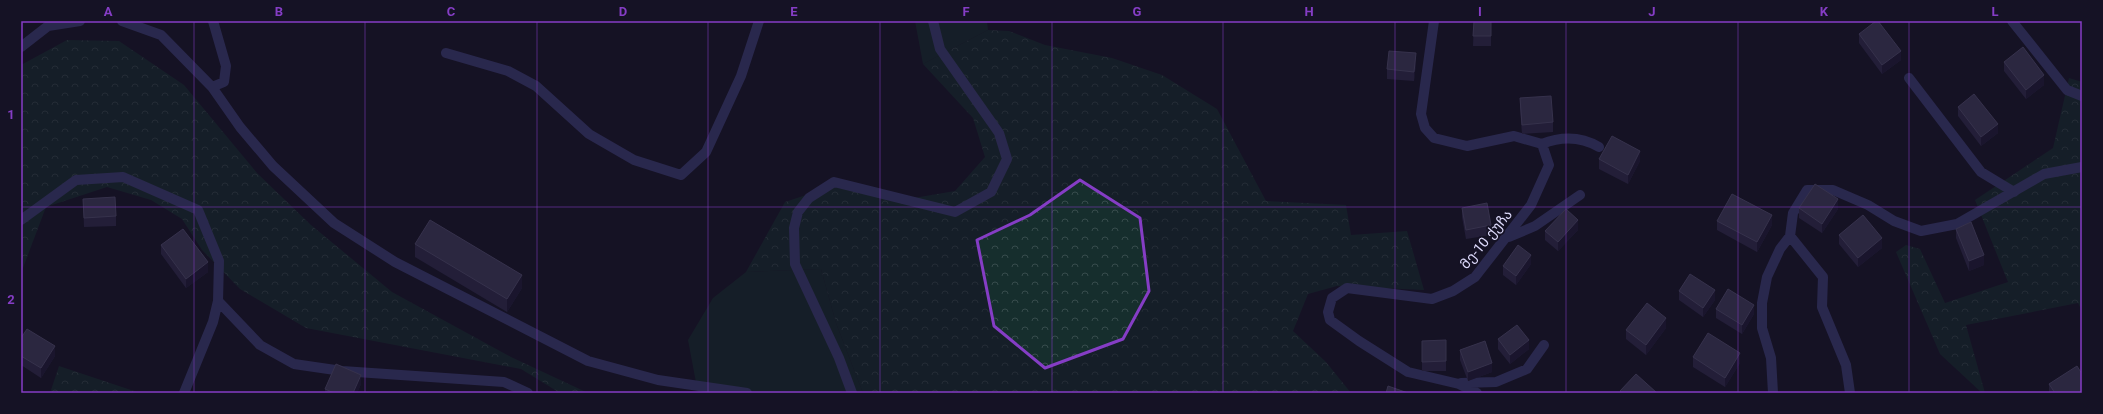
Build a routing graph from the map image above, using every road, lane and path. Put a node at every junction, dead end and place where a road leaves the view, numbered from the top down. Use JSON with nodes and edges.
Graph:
{"nodes":[{"id":1,"x":80,"y":21,"type":"edge"},
{"id":2,"x":122,"y":21,"type":"edge"},
{"id":3,"x":213,"y":21,"type":"edge"},
{"id":4,"x":759,"y":21,"type":"edge"},
{"id":5,"x":932,"y":21,"type":"edge"},
{"id":6,"x":1434,"y":21,"type":"edge"},
{"id":7,"x":2012,"y":21,"type":"edge"},
{"id":8,"x":21,"y":47,"type":"edge"},
{"id":9,"x":446,"y":53,"type":"dead end"},
{"id":10,"x":1909,"y":78,"type":"dead end"},
{"id":11,"x":212,"y":87,"type":"junction"},
{"id":12,"x":2082,"y":96,"type":"edge"},
{"id":13,"x":1542,"y":144,"type":"junction"},
{"id":14,"x":1598,"y":147,"type":"dead end"},
{"id":15,"x":2082,"y":167,"type":"edge"},
{"id":16,"x":2014,"y":192,"type":"junction"},
{"id":17,"x":1580,"y":195,"type":"dead end"},
{"id":18,"x":21,"y":220,"type":"edge"},
{"id":19,"x":1509,"y":236,"type":"junction"},
{"id":20,"x":1790,"y":236,"type":"junction"},
{"id":21,"x":218,"y":301,"type":"junction"},
{"id":22,"x":1544,"y":345,"type":"dead end"},
{"id":23,"x":1459,"y":384,"type":"junction"},
{"id":24,"x":184,"y":393,"type":"edge"},
{"id":25,"x":528,"y":393,"type":"edge"},
{"id":26,"x":747,"y":393,"type":"edge"},
{"id":27,"x":852,"y":393,"type":"edge"},
{"id":28,"x":1477,"y":393,"type":"edge"},
{"id":29,"x":1773,"y":393,"type":"edge"},
{"id":30,"x":1850,"y":393,"type":"edge"}],
"edges":[{"from":1,"to":8,"type":"street"},
{"from":2,"to":11,"type":"street"},
{"from":3,"to":11,"type":"street"},
{"from":4,"to":9,"type":"street"},
{"from":5,"to":27,"type":"street"},
{"from":6,"to":13,"type":"street"},
{"from":7,"to":12,"type":"street"},
{"from":10,"to":16,"type":"street"},
{"from":11,"to":26,"type":"street"},
{"from":13,"to":14,"type":"street"},
{"from":13,"to":19,"type":"street","name":"მე-10 ქუჩა"},
{"from":15,"to":16,"type":"street"},
{"from":16,"to":20,"type":"street"},
{"from":17,"to":19,"type":"street"},
{"from":18,"to":21,"type":"street"},
{"from":19,"to":23,"type":"street","name":"მე-10 ქუჩა"},
{"from":20,"to":29,"type":"street"},
{"from":20,"to":30,"type":"street"},
{"from":21,"to":24,"type":"street"},
{"from":21,"to":25,"type":"street"},
{"from":22,"to":23,"type":"street"},
{"from":23,"to":28,"type":"street","name":"მე-10 ქუჩა"}]}
